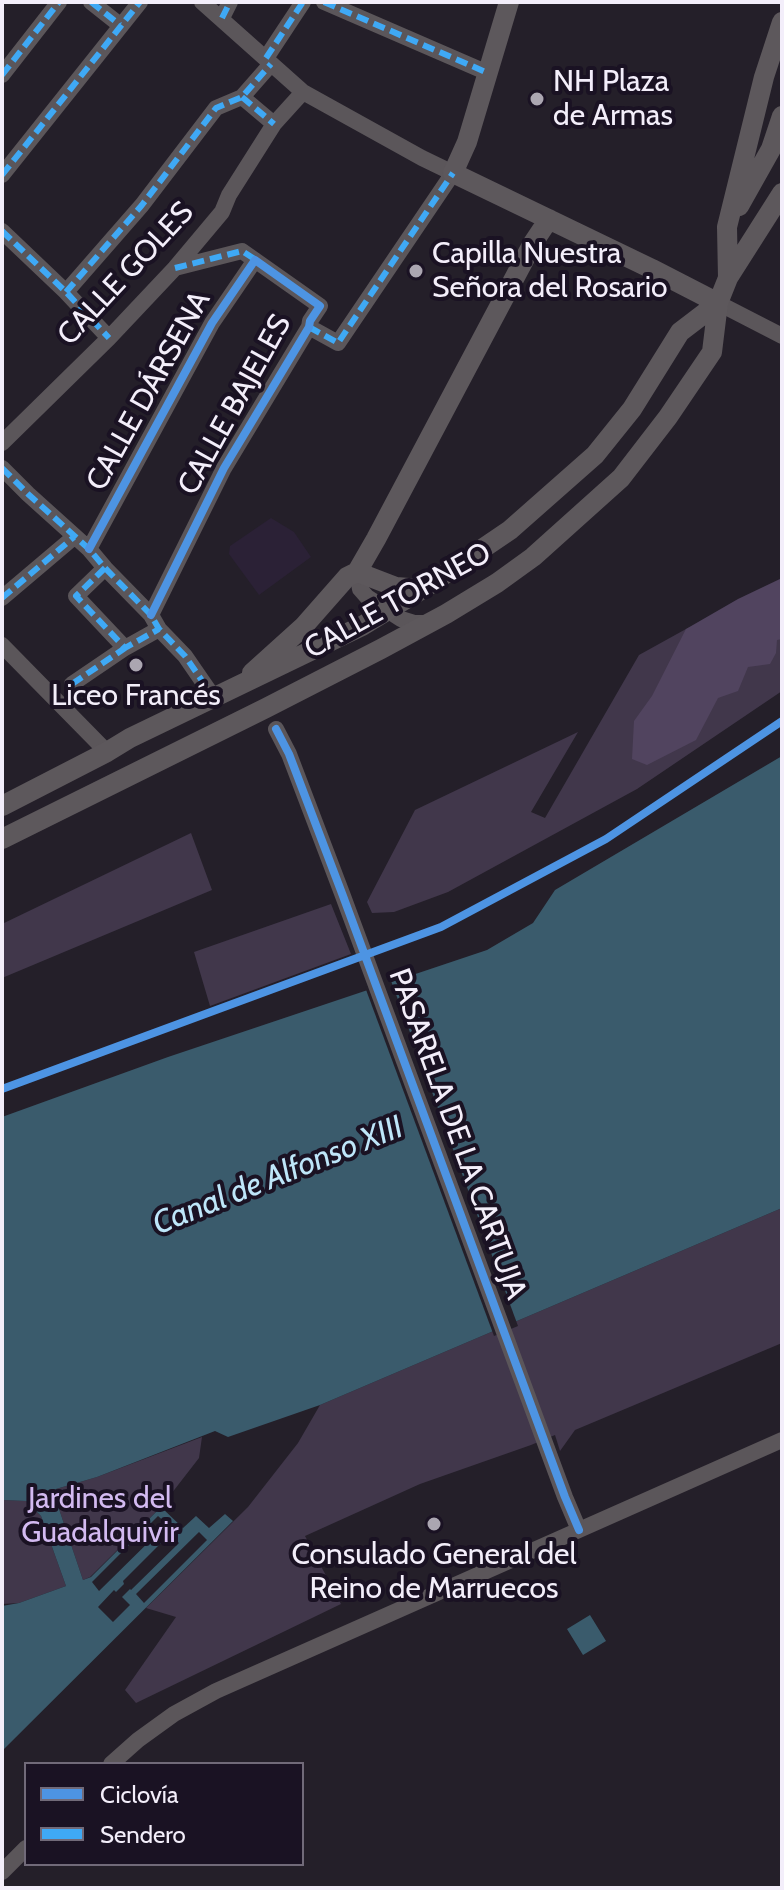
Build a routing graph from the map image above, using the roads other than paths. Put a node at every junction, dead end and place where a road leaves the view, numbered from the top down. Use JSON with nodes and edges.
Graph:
{"nodes":[{"id":1,"x":59,"y":2,"type":"edge"},
{"id":2,"x":91,"y":2,"type":"edge"},
{"id":3,"x":140,"y":2,"type":"edge"},
{"id":4,"x":202,"y":2,"type":"edge"},
{"id":5,"x":230,"y":2,"type":"edge"},
{"id":6,"x":303,"y":2,"type":"edge"},
{"id":7,"x":324,"y":2,"type":"edge"},
{"id":8,"x":509,"y":2,"type":"edge"},
{"id":9,"x":222,"y":18,"type":"junction"},
{"id":10,"x":782,"y":22,"type":"edge"},
{"id":11,"x":120,"y":25,"type":"junction"},
{"id":12,"x":269,"y":61,"type":"junction"},
{"id":13,"x":488,"y":73,"type":"junction"},
{"id":14,"x":2,"y":75,"type":"edge"},
{"id":15,"x":303,"y":92,"type":"junction"},
{"id":16,"x":242,"y":97,"type":"junction"},
{"id":17,"x":782,"y":116,"type":"edge"},
{"id":18,"x":274,"y":124,"type":"junction"},
{"id":19,"x":771,"y":149,"type":"junction"},
{"id":20,"x":453,"y":173,"type":"junction"},
{"id":21,"x":2,"y":175,"type":"edge"},
{"id":22,"x":782,"y":193,"type":"edge"},
{"id":23,"x":768,"y":215,"type":"junction"},
{"id":24,"x":549,"y":219,"type":"junction"},
{"id":25,"x":727,"y":227,"type":"junction"},
{"id":26,"x":2,"y":231,"type":"edge"},
{"id":27,"x":255,"y":260,"type":"junction"},
{"id":28,"x":175,"y":268,"type":"junction"},
{"id":29,"x":728,"y":278,"type":"junction"},
{"id":30,"x":66,"y":292,"type":"junction"},
{"id":31,"x":718,"y":303,"type":"junction"},
{"id":32,"x":309,"y":327,"type":"junction"},
{"id":33,"x":782,"y":336,"type":"edge"},
{"id":34,"x":109,"y":338,"type":"junction"},
{"id":35,"x":2,"y":443,"type":"edge"},
{"id":36,"x":2,"y":468,"type":"edge"},
{"id":37,"x":74,"y":537,"type":"junction"},
{"id":38,"x":89,"y":549,"type":"junction"},
{"id":39,"x":105,"y":568,"type":"junction"},
{"id":40,"x":364,"y":575,"type":"junction"},
{"id":41,"x":422,"y":589,"type":"junction"},
{"id":42,"x":2,"y":598,"type":"edge"},
{"id":43,"x":397,"y":618,"type":"junction"},
{"id":44,"x":155,"y":622,"type":"junction"},
{"id":45,"x":362,"y":626,"type":"junction"},
{"id":46,"x":2,"y":645,"type":"edge"},
{"id":47,"x":125,"y":648,"type":"junction"},
{"id":48,"x":72,"y":684,"type":"dead end"},
{"id":49,"x":224,"y":694,"type":"junction"},
{"id":50,"x":280,"y":736,"type":"dead end"},
{"id":51,"x":107,"y":752,"type":"junction"},
{"id":52,"x":2,"y":806,"type":"edge"},
{"id":53,"x":2,"y":839,"type":"edge"},
{"id":54,"x":782,"y":1440,"type":"edge"},
{"id":55,"x":579,"y":1530,"type":"junction"},
{"id":56,"x":113,"y":1762,"type":"edge"},
{"id":57,"x":24,"y":1850,"type":"edge"},
{"id":58,"x":2,"y":1872,"type":"edge"}],
"edges":[{"from":1,"to":14,"type":"street"},
{"from":2,"to":11,"type":"street"},
{"from":3,"to":11,"type":"street"},
{"from":4,"to":9,"type":"street"},
{"from":5,"to":9,"type":"street"},
{"from":6,"to":12,"type":"street"},
{"from":7,"to":13,"type":"street"},
{"from":8,"to":13,"type":"main road"},
{"from":9,"to":12,"type":"street"},
{"from":10,"to":25,"type":"main road","name":"CALLE TORNEO"},
{"from":11,"to":21,"type":"street"},
{"from":12,"to":15,"type":"street"},
{"from":12,"to":16,"type":"street"},
{"from":13,"to":20,"type":"main road"},
{"from":15,"to":18,"type":"street","name":"CALLE GOLES"},
{"from":15,"to":20,"type":"street"},
{"from":16,"to":18,"type":"street"},
{"from":16,"to":30,"type":"street"},
{"from":17,"to":19,"type":"main road","name":"CALLE TORNEO"},
{"from":18,"to":28,"type":"street","name":"CALLE GOLES"},
{"from":19,"to":23,"type":"main road","name":"CALLE TORNEO"},
{"from":19,"to":25,"type":"main road","name":"CALLE TORNEO"},
{"from":20,"to":24,"type":"main road"},
{"from":20,"to":32,"type":"street"},
{"from":22,"to":23,"type":"main road","name":"CALLE TORNEO"},
{"from":23,"to":29,"type":"main road","name":"CALLE TORNEO"},
{"from":24,"to":31,"type":"main road"},
{"from":24,"to":40,"type":"main road","name":"CALLE TORNEO"},
{"from":25,"to":29,"type":"main road","name":"CALLE TORNEO"},
{"from":26,"to":30,"type":"street"},
{"from":27,"to":28,"type":"street"},
{"from":27,"to":32,"type":"street","name":"CALLE BAJELES"},
{"from":27,"to":38,"type":"street","name":"CALLE DÁRSENA"},
{"from":28,"to":34,"type":"street","name":"CALLE GOLES"},
{"from":29,"to":31,"type":"main road","name":"CALLE TORNEO"},
{"from":30,"to":34,"type":"street"},
{"from":31,"to":33,"type":"street"},
{"from":31,"to":41,"type":"main road","name":"CALLE TORNEO"},
{"from":31,"to":43,"type":"main road","name":"CALLE TORNEO"},
{"from":32,"to":44,"type":"street","name":"CALLE BAJELES"},
{"from":34,"to":35,"type":"street","name":"CALLE GOLES"},
{"from":36,"to":37,"type":"street"},
{"from":37,"to":38,"type":"street"},
{"from":37,"to":42,"type":"street"},
{"from":38,"to":39,"type":"street"},
{"from":39,"to":44,"type":"street"},
{"from":39,"to":47,"type":"street"},
{"from":40,"to":41,"type":"main road"},
{"from":40,"to":43,"type":"street"},
{"from":40,"to":49,"type":"main road","name":"CALLE TORNEO"},
{"from":41,"to":43,"type":"main road","name":"CALLE TORNEO"},
{"from":43,"to":45,"type":"main road","name":"CALLE TORNEO"},
{"from":43,"to":45,"type":"main road"},
{"from":43,"to":53,"type":"main road","name":"CALLE TORNEO"},
{"from":44,"to":47,"type":"street"},
{"from":44,"to":49,"type":"street"},
{"from":45,"to":49,"type":"main road","name":"CALLE TORNEO"},
{"from":46,"to":51,"type":"street"},
{"from":47,"to":48,"type":"street"},
{"from":49,"to":51,"type":"main road","name":"CALLE TORNEO"},
{"from":50,"to":55,"type":"street","name":"PASARELA DE LA CARTUJA"},
{"from":51,"to":52,"type":"main road","name":"CALLE TORNEO"},
{"from":54,"to":55,"type":"street"},
{"from":55,"to":56,"type":"street"},
{"from":57,"to":58,"type":"street"}]}
